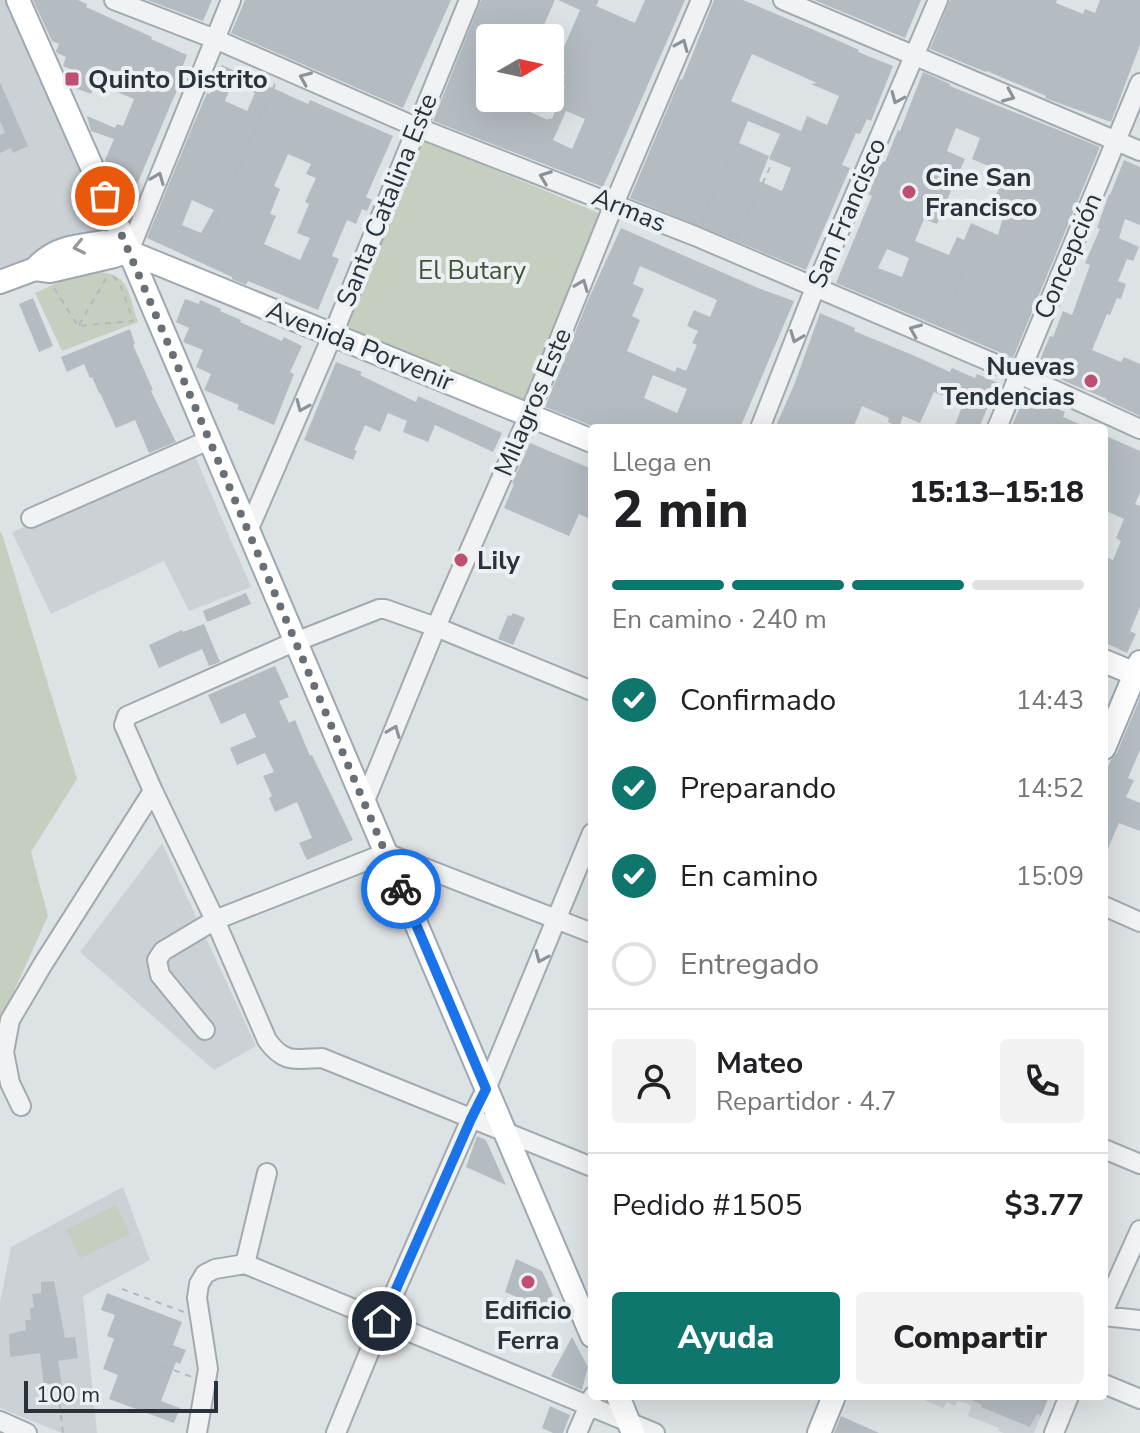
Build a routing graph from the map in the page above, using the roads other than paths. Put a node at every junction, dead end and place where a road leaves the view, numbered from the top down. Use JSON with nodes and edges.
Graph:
{"nodes":[{"id":1,"x":18,"y":0,"type":"edge"},
{"id":2,"x":114,"y":0,"type":"edge"},
{"id":3,"x":231,"y":0,"type":"edge"},
{"id":4,"x":469,"y":0,"type":"edge"},
{"id":5,"x":701,"y":0,"type":"edge"},
{"id":6,"x":783,"y":0,"type":"edge"},
{"id":7,"x":938,"y":0,"type":"edge"},
{"id":8,"x":215,"y":39,"type":"junction"},
{"id":9,"x":915,"y":57,"type":"junction"},
{"id":10,"x":1140,"y":83,"type":"edge"},
{"id":11,"x":416,"y":127,"type":"junction"},
{"id":12,"x":1116,"y":141,"type":"junction"},
{"id":13,"x":1140,"y":151,"type":"edge"},
{"id":14,"x":614,"y":204,"type":"junction"},
{"id":15,"x":129,"y":251,"type":"junction"},
{"id":16,"x":0,"y":282,"type":"edge"},
{"id":17,"x":815,"y":288,"type":"junction"},
{"id":18,"x":333,"y":334,"type":"junction"},
{"id":19,"x":1019,"y":374,"type":"junction"},
{"id":20,"x":529,"y":415,"type":"junction"},
{"id":21,"x":762,"y":424,"type":"edge"},
{"id":22,"x":999,"y":424,"type":"edge"},
{"id":23,"x":1140,"y":429,"type":"edge"},
{"id":24,"x":588,"y":439,"type":"edge"},
{"id":25,"x":209,"y":440,"type":"junction"},
{"id":26,"x":31,"y":518,"type":"dead end"},
{"id":27,"x":248,"y":531,"type":"junction"},
{"id":28,"x":436,"y":627,"type":"junction"},
{"id":29,"x":296,"y":642,"type":"junction"},
{"id":30,"x":1108,"y":662,"type":"edge"},
{"id":31,"x":1138,"y":671,"type":"edge"},
{"id":32,"x":588,"y":689,"type":"edge"},
{"id":33,"x":1108,"y":739,"type":"edge"},
{"id":34,"x":153,"y":791,"type":"junction"},
{"id":35,"x":364,"y":803,"type":"junction"},
{"id":36,"x":588,"y":843,"type":"edge"},
{"id":37,"x":386,"y":853,"type":"junction"},
{"id":38,"x":1108,"y":908,"type":"edge"},
{"id":39,"x":557,"y":919,"type":"junction"},
{"id":40,"x":215,"y":920,"type":"junction"},
{"id":41,"x":1140,"y":922,"type":"edge"},
{"id":42,"x":588,"y":931,"type":"edge"},
{"id":43,"x":205,"y":1030,"type":"dead end"},
{"id":44,"x":486,"y":1089,"type":"junction"},
{"id":45,"x":21,"y":1106,"type":"dead end"},
{"id":46,"x":471,"y":1119,"type":"junction"},
{"id":47,"x":505,"y":1131,"type":"junction"},
{"id":48,"x":1108,"y":1151,"type":"edge"},
{"id":49,"x":1140,"y":1164,"type":"edge"},
{"id":50,"x":588,"y":1165,"type":"edge"},
{"id":51,"x":267,"y":1173,"type":"dead end"},
{"id":52,"x":1140,"y":1230,"type":"edge"},
{"id":53,"x":245,"y":1264,"type":"junction"},
{"id":54,"x":1108,"y":1304,"type":"edge"},
{"id":55,"x":1108,"y":1314,"type":"edge"},
{"id":56,"x":1140,"y":1320,"type":"edge"},
{"id":57,"x":382,"y":1321,"type":"junction"},
{"id":58,"x":588,"y":1327,"type":"edge"},
{"id":59,"x":1108,"y":1386,"type":"edge"},
{"id":60,"x":1140,"y":1399,"type":"edge"},
{"id":61,"x":588,"y":1400,"type":"edge"},
{"id":62,"x":620,"y":1400,"type":"edge"},
{"id":63,"x":832,"y":1400,"type":"edge"},
{"id":64,"x":1067,"y":1400,"type":"edge"},
{"id":65,"x":591,"y":1401,"type":"edge"},
{"id":66,"x":0,"y":1421,"type":"edge"},
{"id":67,"x":631,"y":1427,"type":"edge"},
{"id":68,"x":27,"y":1433,"type":"edge"},
{"id":69,"x":197,"y":1433,"type":"edge"},
{"id":70,"x":336,"y":1433,"type":"edge"},
{"id":71,"x":577,"y":1433,"type":"edge"},
{"id":72,"x":655,"y":1433,"type":"edge"},
{"id":73,"x":819,"y":1433,"type":"edge"},
{"id":74,"x":1054,"y":1433,"type":"edge"}],
"edges":[{"from":1,"to":15,"type":"main road"},
{"from":2,"to":8,"type":"street","name":"Armas"},
{"from":3,"to":8,"type":"street"},
{"from":4,"to":11,"type":"street","name":"Santa Catalina Este"},
{"from":14,"to":5,"type":"street","name":"Milagros Este","one_way":true},
{"from":6,"to":9,"type":"street"},
{"from":7,"to":9,"type":"street","name":"San Francisco"},
{"from":11,"to":8,"type":"street","name":"Armas","one_way":true},
{"from":15,"to":8,"type":"street","one_way":true},
{"from":9,"to":12,"type":"street","one_way":true},
{"from":9,"to":17,"type":"street","name":"San Francisco","one_way":true},
{"from":10,"to":12,"type":"street","name":"Concepción"},
{"from":14,"to":11,"type":"street","name":"Armas","one_way":true},
{"from":11,"to":18,"type":"street","name":"Santa Catalina Este"},
{"from":12,"to":13,"type":"street"},
{"from":12,"to":19,"type":"street","name":"Concepción"},
{"from":14,"to":17,"type":"street","name":"Armas"},
{"from":20,"to":14,"type":"street","name":"Milagros Este","one_way":true},
{"from":15,"to":16,"type":"main road","name":"Avenida Porvenir"},
{"from":15,"to":18,"type":"main road","name":"Avenida Porvenir"},
{"from":15,"to":25,"type":"main road"},
{"from":19,"to":17,"type":"street","name":"Armas","one_way":true},
{"from":17,"to":21,"type":"street","name":"San Francisco","one_way":true},
{"from":18,"to":20,"type":"main road","name":"Avenida Porvenir"},
{"from":18,"to":27,"type":"street","name":"Santa Catalina Este","one_way":true},
{"from":19,"to":22,"type":"street","name":"Concepción"},
{"from":19,"to":23,"type":"street","name":"Armas"},
{"from":20,"to":24,"type":"main road","name":"Avenida Porvenir"},
{"from":20,"to":28,"type":"street","name":"Milagros Este"},
{"from":25,"to":26,"type":"street"},
{"from":25,"to":27,"type":"main road"},
{"from":27,"to":29,"type":"main road"},
{"from":28,"to":29,"type":"street"},
{"from":28,"to":32,"type":"street"},
{"from":35,"to":28,"type":"street","name":"Milagros Este","one_way":true},
{"from":29,"to":34,"type":"street"},
{"from":29,"to":35,"type":"main road"},
{"from":30,"to":31,"type":"main road"},
{"from":31,"to":33,"type":"main road"},
{"from":34,"to":40,"type":"street"},
{"from":34,"to":45,"type":"street"},
{"from":35,"to":37,"type":"main road"},
{"from":36,"to":39,"type":"street"},
{"from":37,"to":39,"type":"street"},
{"from":37,"to":40,"type":"street"},
{"from":37,"to":44,"type":"main road"},
{"from":38,"to":41,"type":"street"},
{"from":39,"to":42,"type":"street"},
{"from":39,"to":44,"type":"street","one_way":true},
{"from":40,"to":43,"type":"street"},
{"from":40,"to":46,"type":"street"},
{"from":44,"to":46,"type":"street"},
{"from":44,"to":47,"type":"main road"},
{"from":46,"to":47,"type":"street"},
{"from":46,"to":57,"type":"street"},
{"from":47,"to":50,"type":"street"},
{"from":47,"to":58,"type":"main road"},
{"from":48,"to":49,"type":"street"},
{"from":51,"to":53,"type":"street"},
{"from":52,"to":54,"type":"street"},
{"from":53,"to":57,"type":"street"},
{"from":53,"to":69,"type":"street"},
{"from":55,"to":56,"type":"street"},
{"from":57,"to":61,"type":"street"},
{"from":57,"to":70,"type":"street"},
{"from":59,"to":60,"type":"street"},
{"from":62,"to":67,"type":"main road"},
{"from":63,"to":73,"type":"main road"},
{"from":64,"to":74,"type":"street"},
{"from":65,"to":67,"type":"street"},
{"from":65,"to":71,"type":"street"},
{"from":66,"to":68,"type":"street"},
{"from":67,"to":72,"type":"street"}]}
